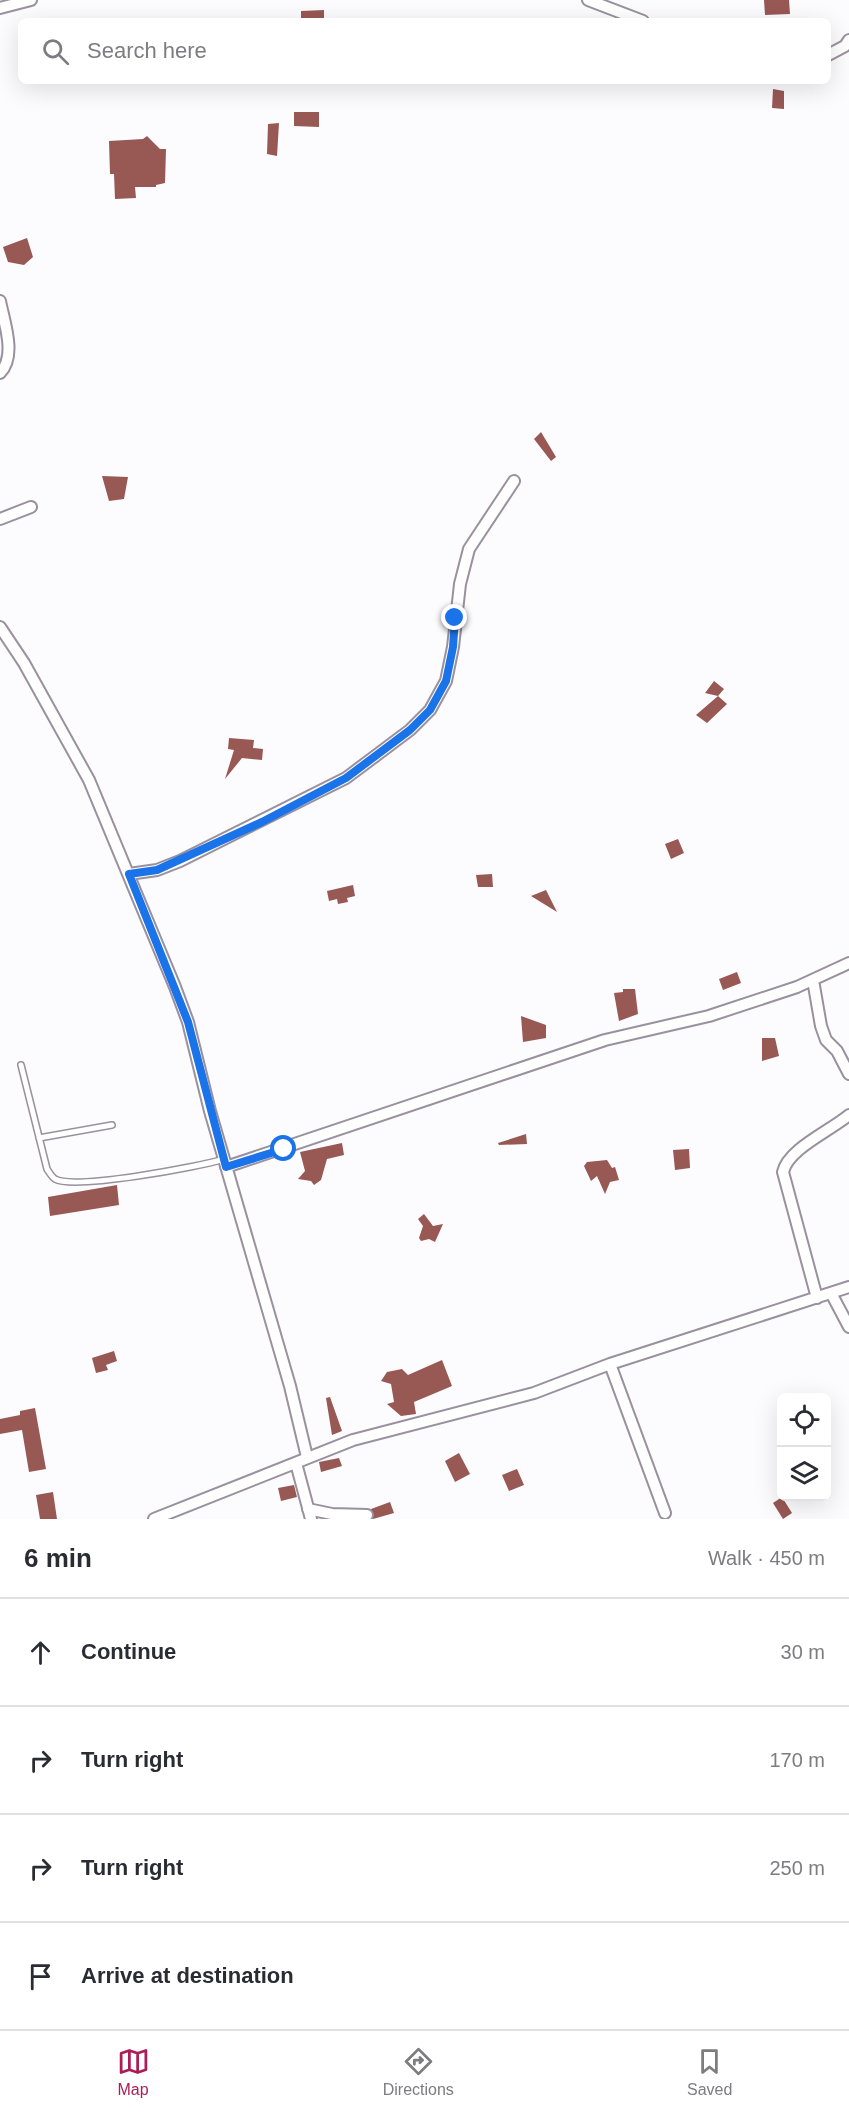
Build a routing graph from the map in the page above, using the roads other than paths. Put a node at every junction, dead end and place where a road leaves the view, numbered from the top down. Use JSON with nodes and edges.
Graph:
{"nodes":[{"id":1,"x":31,"y":0,"type":"edge"},
{"id":2,"x":588,"y":0,"type":"edge"},
{"id":3,"x":0,"y":8,"type":"edge"},
{"id":4,"x":635,"y":18,"type":"edge"},
{"id":5,"x":849,"y":40,"type":"edge"},
{"id":6,"x":831,"y":53,"type":"edge"},
{"id":7,"x":0,"y":301,"type":"edge"},
{"id":8,"x":0,"y":373,"type":"edge"},
{"id":9,"x":514,"y":481,"type":"dead end"},
{"id":10,"x":32,"y":507,"type":"dead end"},
{"id":11,"x":0,"y":519,"type":"edge"},
{"id":12,"x":0,"y":627,"type":"edge"},
{"id":13,"x":129,"y":874,"type":"junction"},
{"id":14,"x":849,"y":963,"type":"edge"},
{"id":15,"x":813,"y":980,"type":"junction"},
{"id":16,"x":21,"y":1065,"type":"dead end"},
{"id":17,"x":849,"y":1074,"type":"edge"},
{"id":18,"x":849,"y":1115,"type":"edge"},
{"id":19,"x":112,"y":1125,"type":"dead end"},
{"id":20,"x":39,"y":1138,"type":"junction"},
{"id":21,"x":225,"y":1163,"type":"junction"},
{"id":22,"x":849,"y":1287,"type":"edge"},
{"id":23,"x":831,"y":1293,"type":"junction"},
{"id":24,"x":817,"y":1298,"type":"junction"},
{"id":25,"x":849,"y":1327,"type":"edge"},
{"id":26,"x":610,"y":1364,"type":"junction"},
{"id":27,"x":307,"y":1457,"type":"junction"},
{"id":28,"x":296,"y":1463,"type":"junction"},
{"id":29,"x":665,"y":1513,"type":"dead end"},
{"id":30,"x":309,"y":1514,"type":"edge"},
{"id":31,"x":368,"y":1515,"type":"dead end"},
{"id":32,"x":154,"y":1519,"type":"edge"}],
"edges":[{"from":1,"to":3,"type":"street"},
{"from":2,"to":4,"type":"street"},
{"from":5,"to":6,"type":"street"},
{"from":7,"to":8,"type":"street"},
{"from":9,"to":13,"type":"street"},
{"from":10,"to":11,"type":"street"},
{"from":12,"to":13,"type":"street"},
{"from":13,"to":21,"type":"street"},
{"from":14,"to":15,"type":"street"},
{"from":15,"to":17,"type":"street"},
{"from":15,"to":21,"type":"street"},
{"from":16,"to":20,"type":"lane"},
{"from":18,"to":24,"type":"street"},
{"from":19,"to":20,"type":"lane"},
{"from":20,"to":21,"type":"lane"},
{"from":21,"to":27,"type":"street"},
{"from":22,"to":23,"type":"street"},
{"from":23,"to":24,"type":"street"},
{"from":23,"to":25,"type":"street"},
{"from":24,"to":26,"type":"street"},
{"from":26,"to":27,"type":"street"},
{"from":26,"to":29,"type":"street"},
{"from":27,"to":28,"type":"street"},
{"from":28,"to":30,"type":"street"},
{"from":28,"to":32,"type":"street"},
{"from":30,"to":31,"type":"street"}]}
